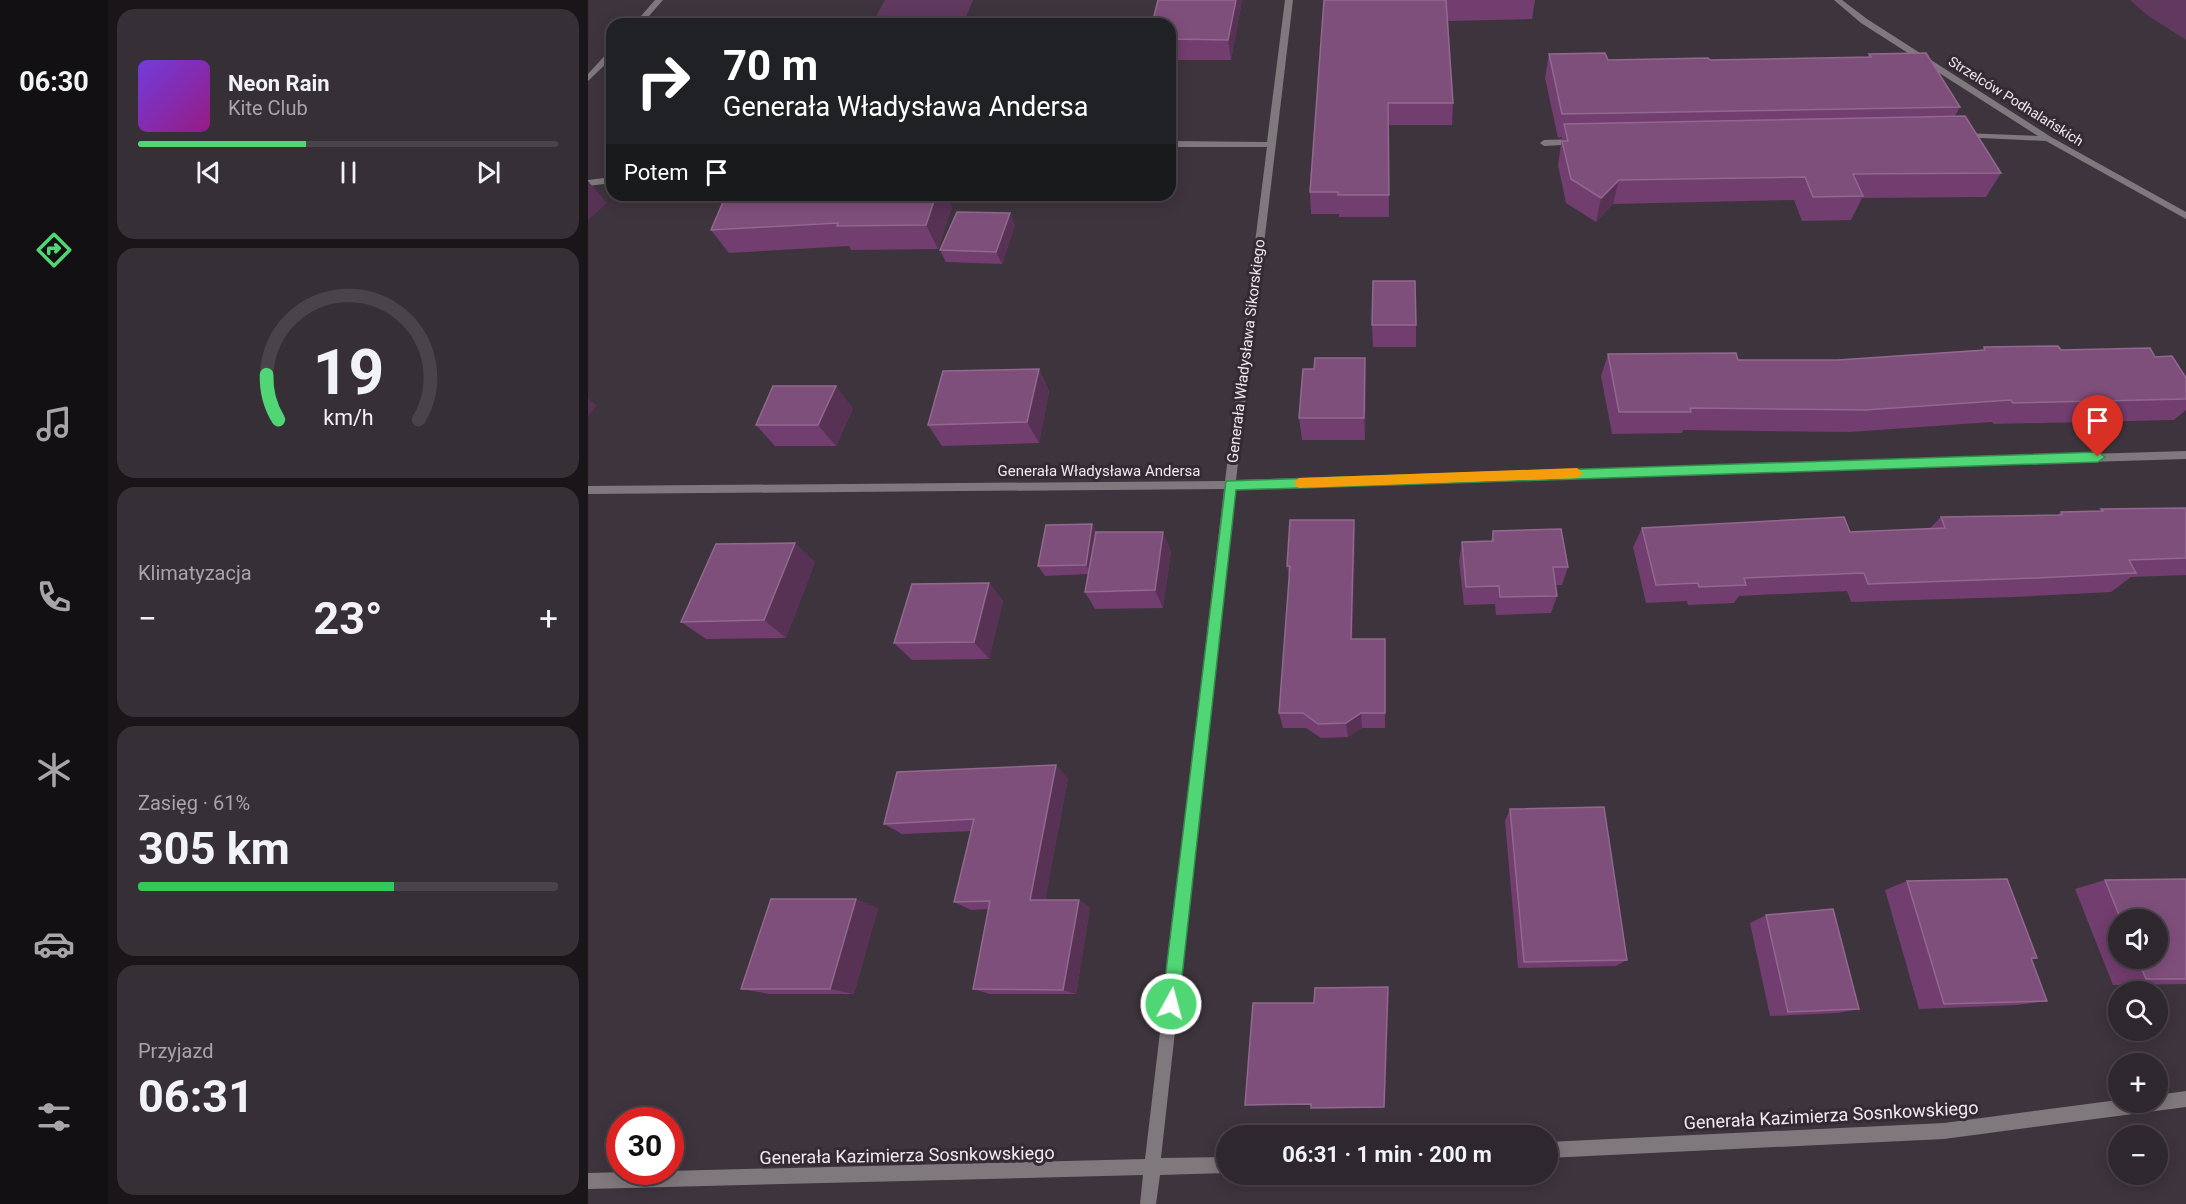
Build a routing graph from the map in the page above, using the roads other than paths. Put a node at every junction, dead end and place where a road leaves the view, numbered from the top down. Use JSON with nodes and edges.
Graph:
{"nodes":[{"id":1,"x":659,"y":0,"type":"edge"},
{"id":2,"x":1289,"y":0,"type":"edge"},
{"id":3,"x":1838,"y":0,"type":"edge"},
{"id":4,"x":643,"y":18,"type":"edge"},
{"id":5,"x":606,"y":60,"type":"edge"},
{"id":6,"x":588,"y":80,"type":"edge"},
{"id":7,"x":1958,"y":135,"type":"edge"},
{"id":8,"x":2049,"y":139,"type":"junction"},
{"id":9,"x":1592,"y":142,"type":"edge"},
{"id":10,"x":1544,"y":143,"type":"dead end"},
{"id":11,"x":1176,"y":144,"type":"edge"},
{"id":12,"x":1270,"y":145,"type":"junction"},
{"id":13,"x":606,"y":181,"type":"edge"},
{"id":14,"x":588,"y":183,"type":"edge"},
{"id":15,"x":2186,"y":216,"type":"edge"},
{"id":16,"x":2186,"y":455,"type":"edge"},
{"id":17,"x":1230,"y":485,"type":"junction"},
{"id":18,"x":588,"y":490,"type":"edge"},
{"id":19,"x":2186,"y":1099,"type":"edge"},
{"id":20,"x":1558,"y":1150,"type":"edge"},
{"id":21,"x":1216,"y":1166,"type":"edge"},
{"id":22,"x":1152,"y":1169,"type":"junction"},
{"id":23,"x":588,"y":1181,"type":"edge"},
{"id":24,"x":1148,"y":1204,"type":"edge"}],
"edges":[{"from":1,"to":4,"type":"street"},
{"from":2,"to":12,"type":"street","name":"Generała Władysława Sikorskiego"},
{"from":3,"to":8,"type":"street","name":"Strzelców Podhalańskich"},
{"from":5,"to":6,"type":"street"},
{"from":7,"to":8,"type":"street"},
{"from":8,"to":15,"type":"street","name":"Strzelców Podhalańskich"},
{"from":9,"to":10,"type":"street"},
{"from":11,"to":12,"type":"street"},
{"from":12,"to":17,"type":"street","name":"Generała Władysława Sikorskiego"},
{"from":13,"to":14,"type":"street"},
{"from":16,"to":17,"type":"street","name":"Generała Władysława Andersa"},
{"from":17,"to":18,"type":"street","name":"Generała Władysława Andersa"},
{"from":17,"to":22,"type":"street","name":"Generała Władysława Sikorskiego"},
{"from":19,"to":20,"type":"street","name":"Generała Kazimierza Sosnkowskiego"},
{"from":21,"to":22,"type":"street","name":"Generała Kazimierza Sosnkowskiego"},
{"from":22,"to":23,"type":"street","name":"Generała Kazimierza Sosnkowskiego"},
{"from":22,"to":24,"type":"street","name":"Generała Władysława Sikorskiego"}]}
